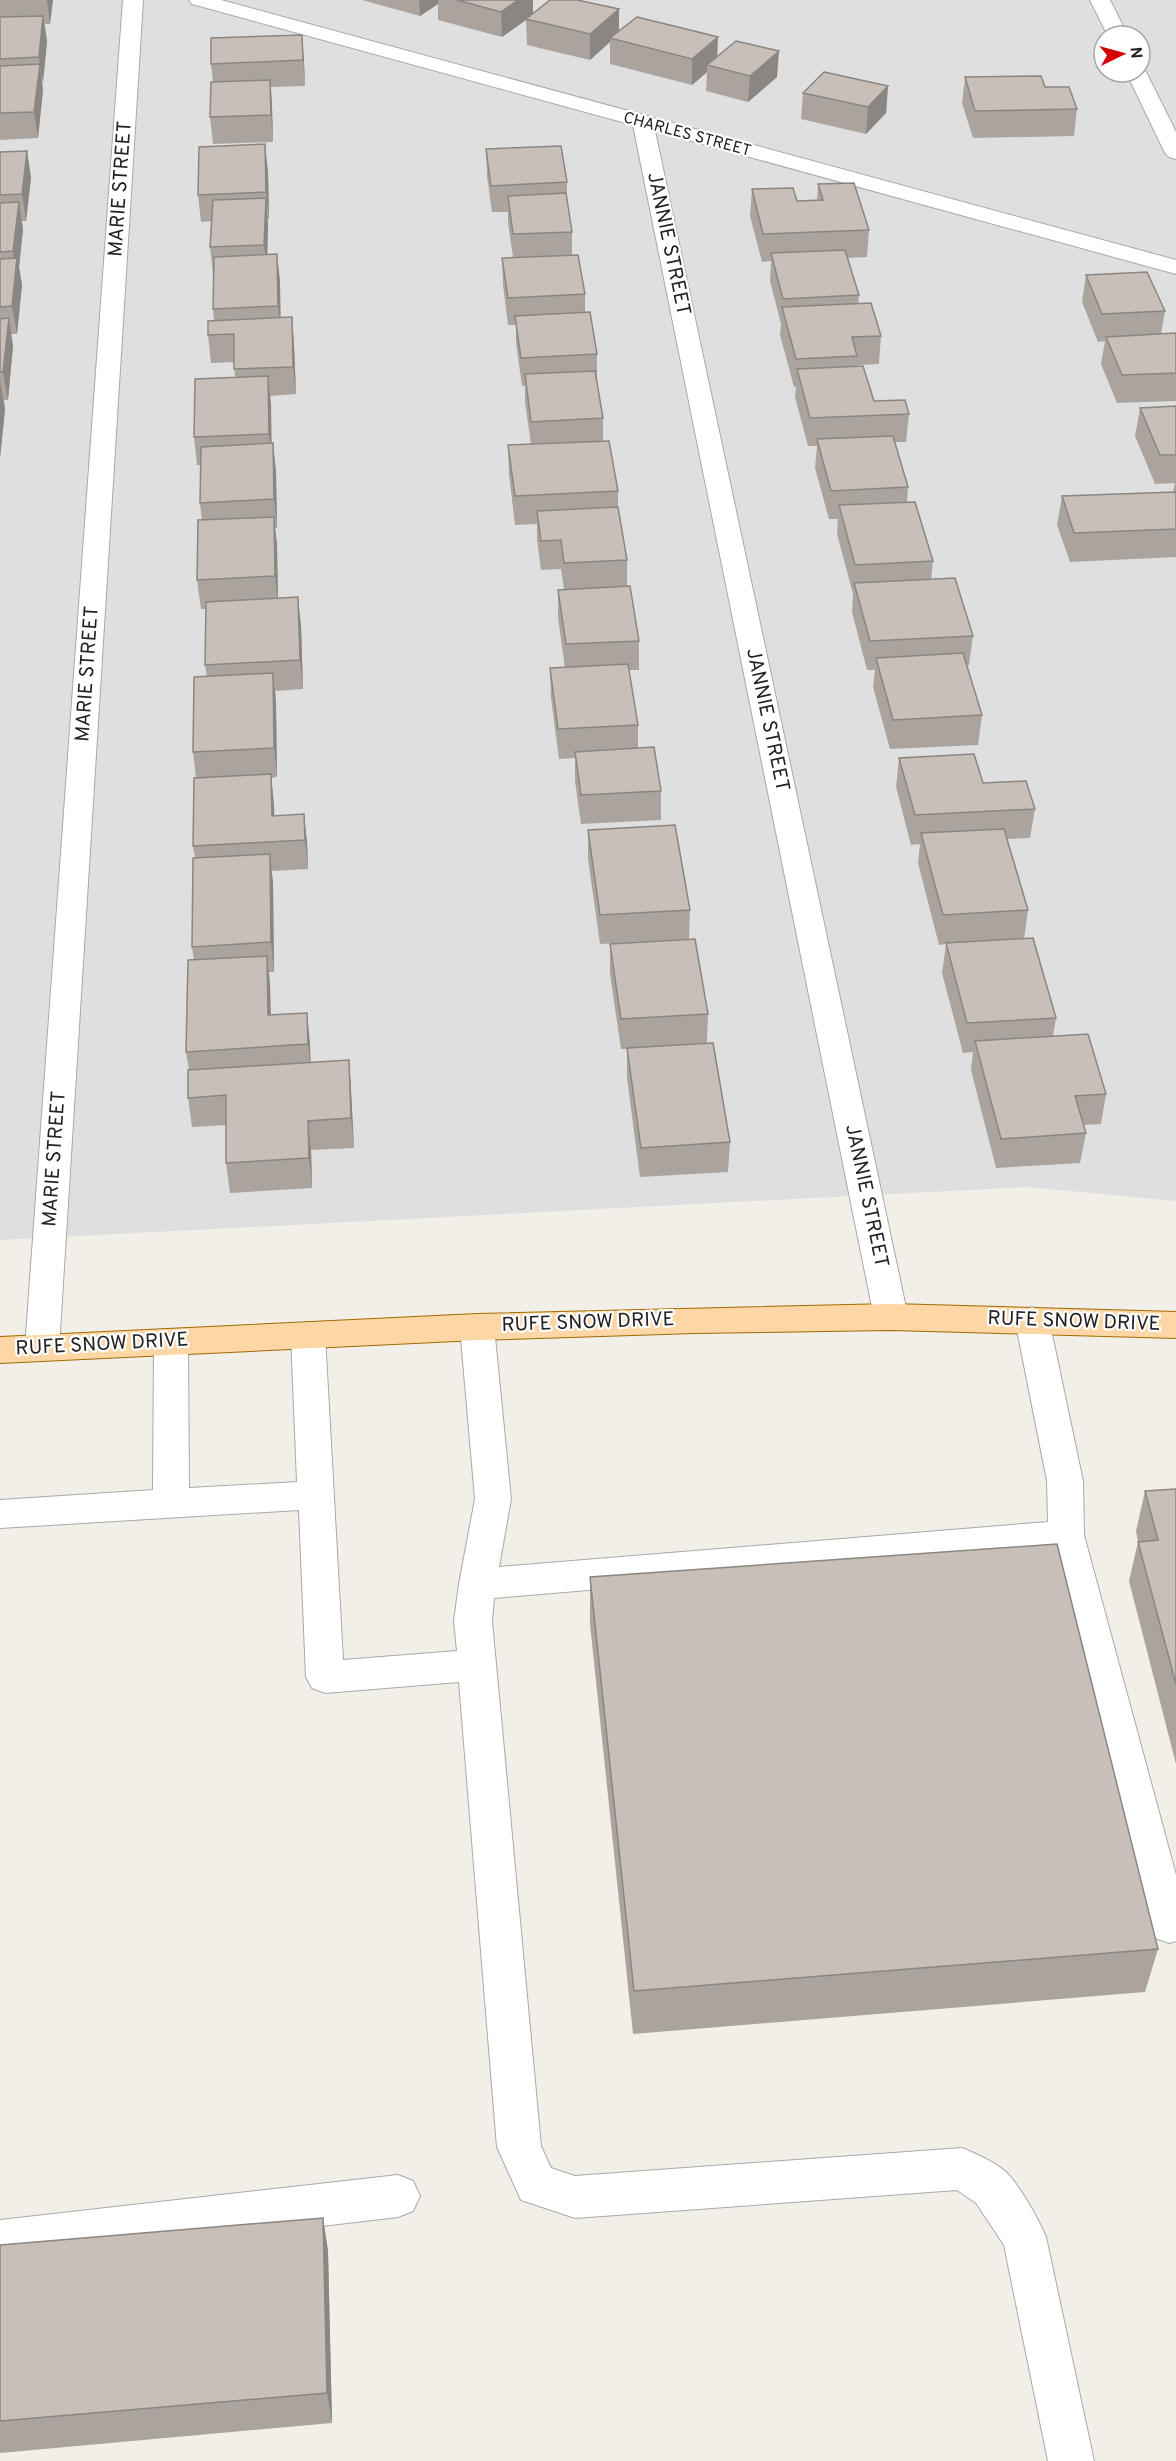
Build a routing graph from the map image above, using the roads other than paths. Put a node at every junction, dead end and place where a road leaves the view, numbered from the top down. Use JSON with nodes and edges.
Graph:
{"nodes":[{"id":1,"x":133,"y":0,"type":"edge"},
{"id":2,"x":199,"y":0,"type":"edge"},
{"id":3,"x":1101,"y":0,"type":"edge"},
{"id":4,"x":1112,"y":24,"type":"edge"},
{"id":5,"x":1142,"y":84,"type":"edge"},
{"id":6,"x":643,"y":123,"type":"junction"},
{"id":7,"x":1176,"y":153,"type":"edge"},
{"id":8,"x":1176,"y":267,"type":"edge"},
{"id":9,"x":891,"y":1317,"type":"junction"},
{"id":10,"x":1032,"y":1320,"type":"junction"},
{"id":11,"x":1176,"y":1325,"type":"edge"},
{"id":12,"x":477,"y":1327,"type":"junction"},
{"id":13,"x":308,"y":1335,"type":"junction"},
{"id":14,"x":171,"y":1342,"type":"junction"},
{"id":15,"x":42,"y":1348,"type":"junction"},
{"id":16,"x":0,"y":1350,"type":"edge"},
{"id":17,"x":316,"y":1495,"type":"junction"},
{"id":18,"x":171,"y":1504,"type":"junction"},
{"id":19,"x":0,"y":1514,"type":"edge"},
{"id":20,"x":1066,"y":1535,"type":"junction"},
{"id":21,"x":477,"y":1584,"type":"junction"},
{"id":22,"x":477,"y":1665,"type":"junction"},
{"id":23,"x":1170,"y":1925,"type":"dead end"},
{"id":24,"x":398,"y":2196,"type":"dead end"},
{"id":25,"x":0,"y":2241,"type":"edge"},
{"id":26,"x":1071,"y":2461,"type":"edge"}],
"edges":[{"from":1,"to":15,"type":"street","name":"MARIE STREET"},
{"from":2,"to":6,"type":"street","name":"CHARLES STREET"},
{"from":3,"to":4,"type":"street"},
{"from":5,"to":7,"type":"street"},
{"from":6,"to":8,"type":"street","name":"CHARLES STREET"},
{"from":6,"to":9,"type":"street","name":"JANNIE STREET"},
{"from":9,"to":10,"type":"main road","name":"RUFE SNOW DRIVE"},
{"from":9,"to":12,"type":"main road","name":"RUFE SNOW DRIVE"},
{"from":10,"to":11,"type":"main road","name":"RUFE SNOW DRIVE"},
{"from":10,"to":20,"type":"street"},
{"from":12,"to":13,"type":"main road","name":"RUFE SNOW DRIVE"},
{"from":12,"to":21,"type":"street"},
{"from":13,"to":14,"type":"main road","name":"RUFE SNOW DRIVE"},
{"from":13,"to":17,"type":"street"},
{"from":14,"to":15,"type":"main road","name":"RUFE SNOW DRIVE"},
{"from":14,"to":18,"type":"street"},
{"from":15,"to":16,"type":"main road","name":"RUFE SNOW DRIVE"},
{"from":17,"to":18,"type":"street"},
{"from":17,"to":22,"type":"street"},
{"from":18,"to":19,"type":"street"},
{"from":20,"to":21,"type":"street"},
{"from":20,"to":23,"type":"street"},
{"from":21,"to":22,"type":"street"},
{"from":22,"to":26,"type":"street"},
{"from":24,"to":25,"type":"street"}]}
